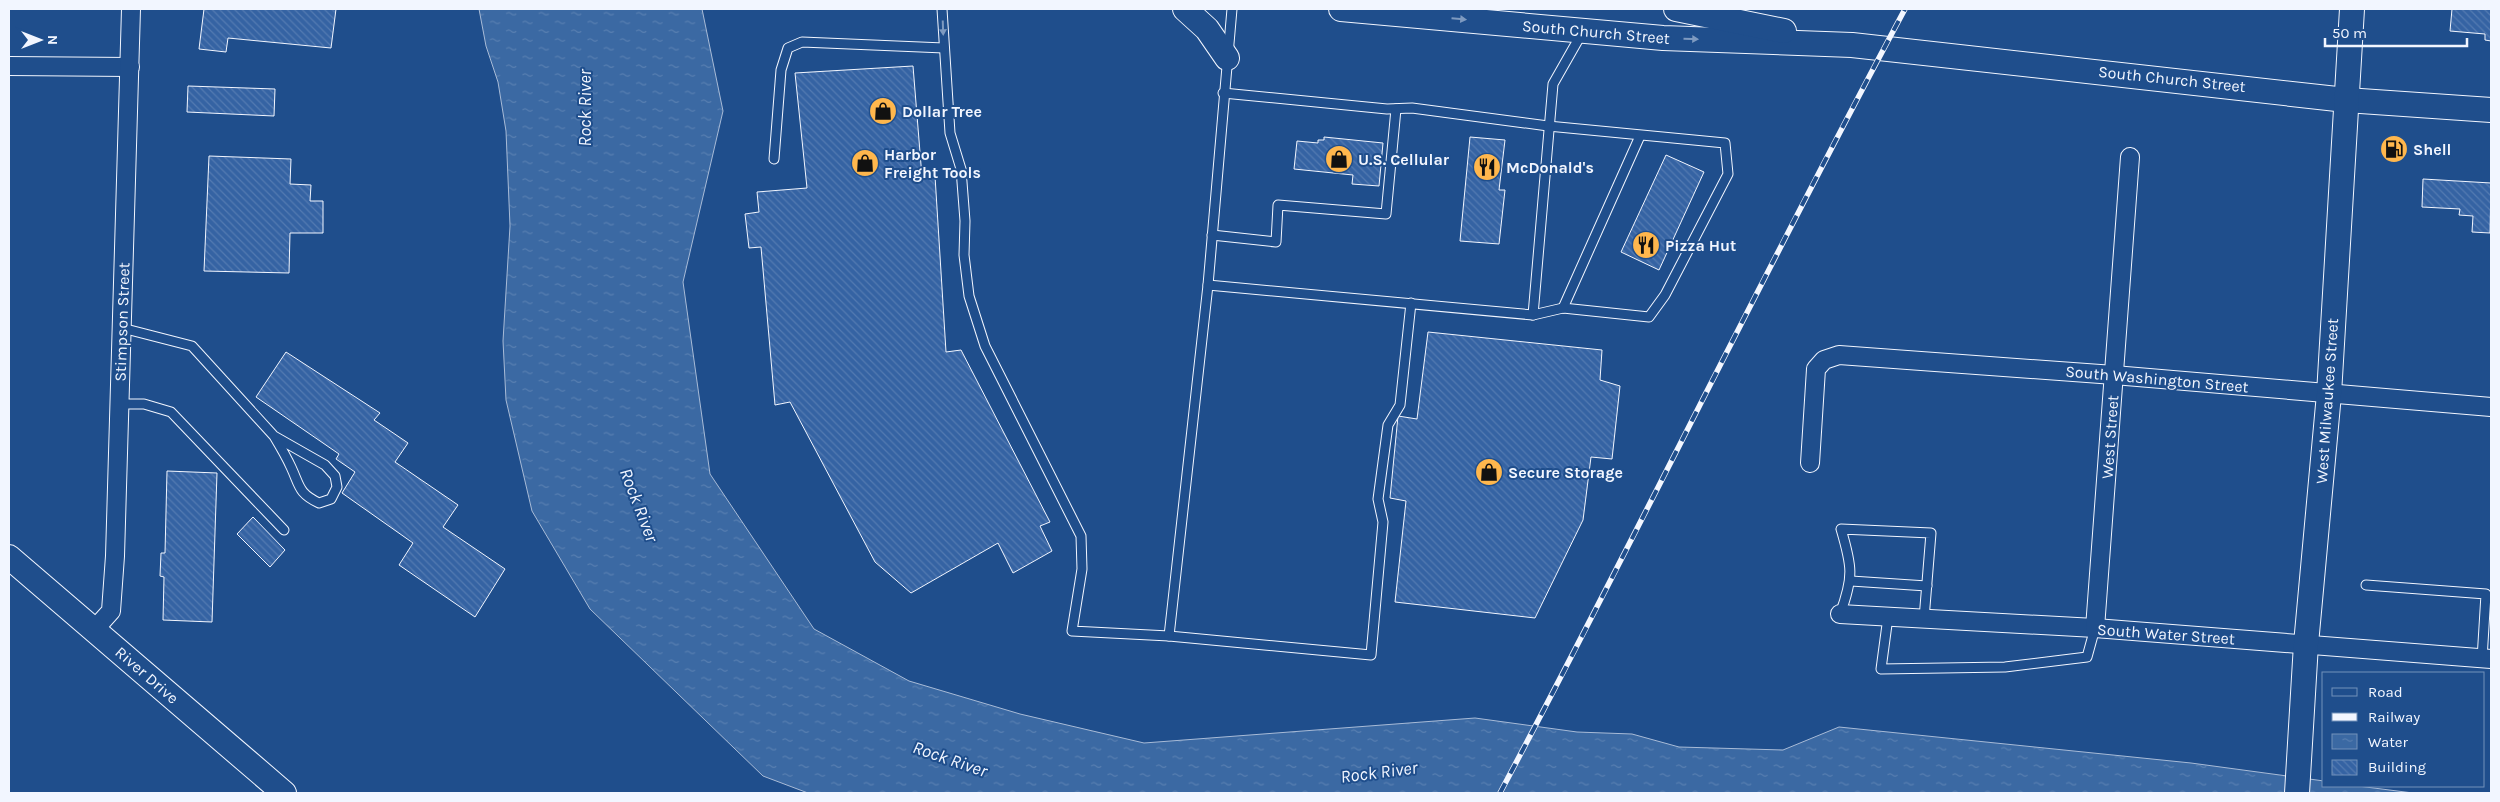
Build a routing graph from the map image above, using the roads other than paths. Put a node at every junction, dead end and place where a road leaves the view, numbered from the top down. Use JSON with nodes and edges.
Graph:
{"nodes":[{"id":1,"x":131,"y":9,"type":"edge"},
{"id":2,"x":942,"y":9,"type":"edge"},
{"id":3,"x":1185,"y":9,"type":"edge"},
{"id":4,"x":1232,"y":9,"type":"edge"},
{"id":5,"x":1341,"y":9,"type":"edge"},
{"id":6,"x":1676,"y":9,"type":"edge"},
{"id":7,"x":2352,"y":9,"type":"edge"},
{"id":8,"x":1720,"y":14,"type":"edge"},
{"id":9,"x":1584,"y":31,"type":"junction"},
{"id":10,"x":1852,"y":45,"type":"junction"},
{"id":11,"x":944,"y":48,"type":"junction"},
{"id":12,"x":1227,"y":58,"type":"junction"},
{"id":13,"x":9,"y":66,"type":"edge"},
{"id":14,"x":130,"y":67,"type":"junction"},
{"id":15,"x":1223,"y":93,"type":"junction"},
{"id":16,"x":2346,"y":100,"type":"junction"},
{"id":17,"x":1396,"y":109,"type":"junction"},
{"id":18,"x":2491,"y":110,"type":"edge"},
{"id":19,"x":1548,"y":126,"type":"junction"},
{"id":20,"x":1640,"y":136,"type":"junction"},
{"id":21,"x":2130,"y":157,"type":"dead end"},
{"id":22,"x":774,"y":159,"type":"dead end"},
{"id":23,"x":1212,"y":235,"type":"junction"},
{"id":24,"x":1208,"y":285,"type":"junction"},
{"id":25,"x":1411,"y":303,"type":"junction"},
{"id":26,"x":1563,"y":308,"type":"junction"},
{"id":27,"x":1533,"y":314,"type":"junction"},
{"id":28,"x":122,"y":328,"type":"junction"},
{"id":29,"x":2114,"y":375,"type":"junction"},
{"id":30,"x":2328,"y":394,"type":"junction"},
{"id":31,"x":120,"y":404,"type":"junction"},
{"id":32,"x":2491,"y":407,"type":"edge"},
{"id":33,"x":274,"y":436,"type":"junction"},
{"id":34,"x":1810,"y":463,"type":"dead end"},
{"id":35,"x":284,"y":530,"type":"dead end"},
{"id":36,"x":9,"y":557,"type":"edge"},
{"id":37,"x":1851,"y":581,"type":"junction"},
{"id":38,"x":2366,"y":585,"type":"dead end"},
{"id":39,"x":1927,"y":586,"type":"junction"},
{"id":40,"x":1840,"y":614,"type":"joint"},
{"id":41,"x":1888,"y":617,"type":"junction"},
{"id":42,"x":1924,"y":619,"type":"junction"},
{"id":43,"x":2095,"y":628,"type":"junction"},
{"id":44,"x":94,"y":630,"type":"junction"},
{"id":45,"x":1169,"y":636,"type":"junction"},
{"id":46,"x":2306,"y":644,"type":"junction"},
{"id":47,"x":2487,"y":659,"type":"edge"},
{"id":48,"x":284,"y":793,"type":"edge"},
{"id":49,"x":2296,"y":793,"type":"edge"}],
"edges":[{"from":1,"to":14,"type":"street","name":"Stimpson Street"},
{"from":2,"to":11,"type":"lane","one_way":true},
{"from":3,"to":12,"type":"main road"},
{"from":4,"to":12,"type":"lane"},
{"from":5,"to":9,"type":"main road","name":"South Church Street","one_way":true},
{"from":6,"to":8,"type":"main road","name":"South Church Street"},
{"from":7,"to":16,"type":"main road","name":"West Milwaukee Street"},
{"from":8,"to":10,"type":"main road","name":"South Church Street"},
{"from":9,"to":10,"type":"main road","name":"South Church Street","one_way":true},
{"from":9,"to":19,"type":"lane"},
{"from":10,"to":16,"type":"main road","name":"South Church Street"},
{"from":11,"to":22,"type":"lane"},
{"from":11,"to":45,"type":"lane"},
{"from":12,"to":15,"type":"lane"},
{"from":13,"to":14,"type":"street"},
{"from":14,"to":28,"type":"street","name":"Stimpson Street"},
{"from":15,"to":17,"type":"lane"},
{"from":15,"to":23,"type":"lane"},
{"from":16,"to":18,"type":"main road","name":"South Church Street"},
{"from":16,"to":30,"type":"main road","name":"West Milwaukee Street"},
{"from":17,"to":19,"type":"lane"},
{"from":17,"to":23,"type":"lane"},
{"from":19,"to":20,"type":"lane"},
{"from":19,"to":27,"type":"lane"},
{"from":20,"to":26,"type":"lane"},
{"from":20,"to":26,"type":"lane"},
{"from":21,"to":29,"type":"street","name":"West Street"},
{"from":23,"to":24,"type":"lane"},
{"from":24,"to":25,"type":"lane"},
{"from":24,"to":45,"type":"lane"},
{"from":25,"to":27,"type":"lane"},
{"from":25,"to":45,"type":"lane"},
{"from":26,"to":27,"type":"lane"},
{"from":28,"to":31,"type":"street","name":"Stimpson Street"},
{"from":28,"to":33,"type":"lane"},
{"from":29,"to":30,"type":"street","name":"South Washington Street"},
{"from":29,"to":34,"type":"street","name":"South Washington Street"},
{"from":29,"to":43,"type":"street","name":"West Street"},
{"from":30,"to":32,"type":"street","name":"South Washington Street"},
{"from":30,"to":46,"type":"main road","name":"West Milwaukee Street"},
{"from":31,"to":35,"type":"lane"},
{"from":31,"to":44,"type":"street","name":"Stimpson Street"},
{"from":33,"to":33,"type":"lane"},
{"from":36,"to":44,"type":"main road","name":"River Drive"},
{"from":37,"to":39,"type":"lane"},
{"from":37,"to":39,"type":"lane"},
{"from":37,"to":40,"type":"lane"},
{"from":38,"to":47,"type":"lane"},
{"from":39,"to":42,"type":"lane"},
{"from":40,"to":41,"type":"street","name":"South Water Street"},
{"from":41,"to":42,"type":"street","name":"South Water Street"},
{"from":41,"to":43,"type":"lane"},
{"from":42,"to":43,"type":"street","name":"South Water Street"},
{"from":43,"to":46,"type":"street","name":"South Water Street"},
{"from":44,"to":48,"type":"main road","name":"River Drive"},
{"from":46,"to":47,"type":"street","name":"South Water Street"},
{"from":46,"to":49,"type":"main road","name":"West Milwaukee Street"}]}
